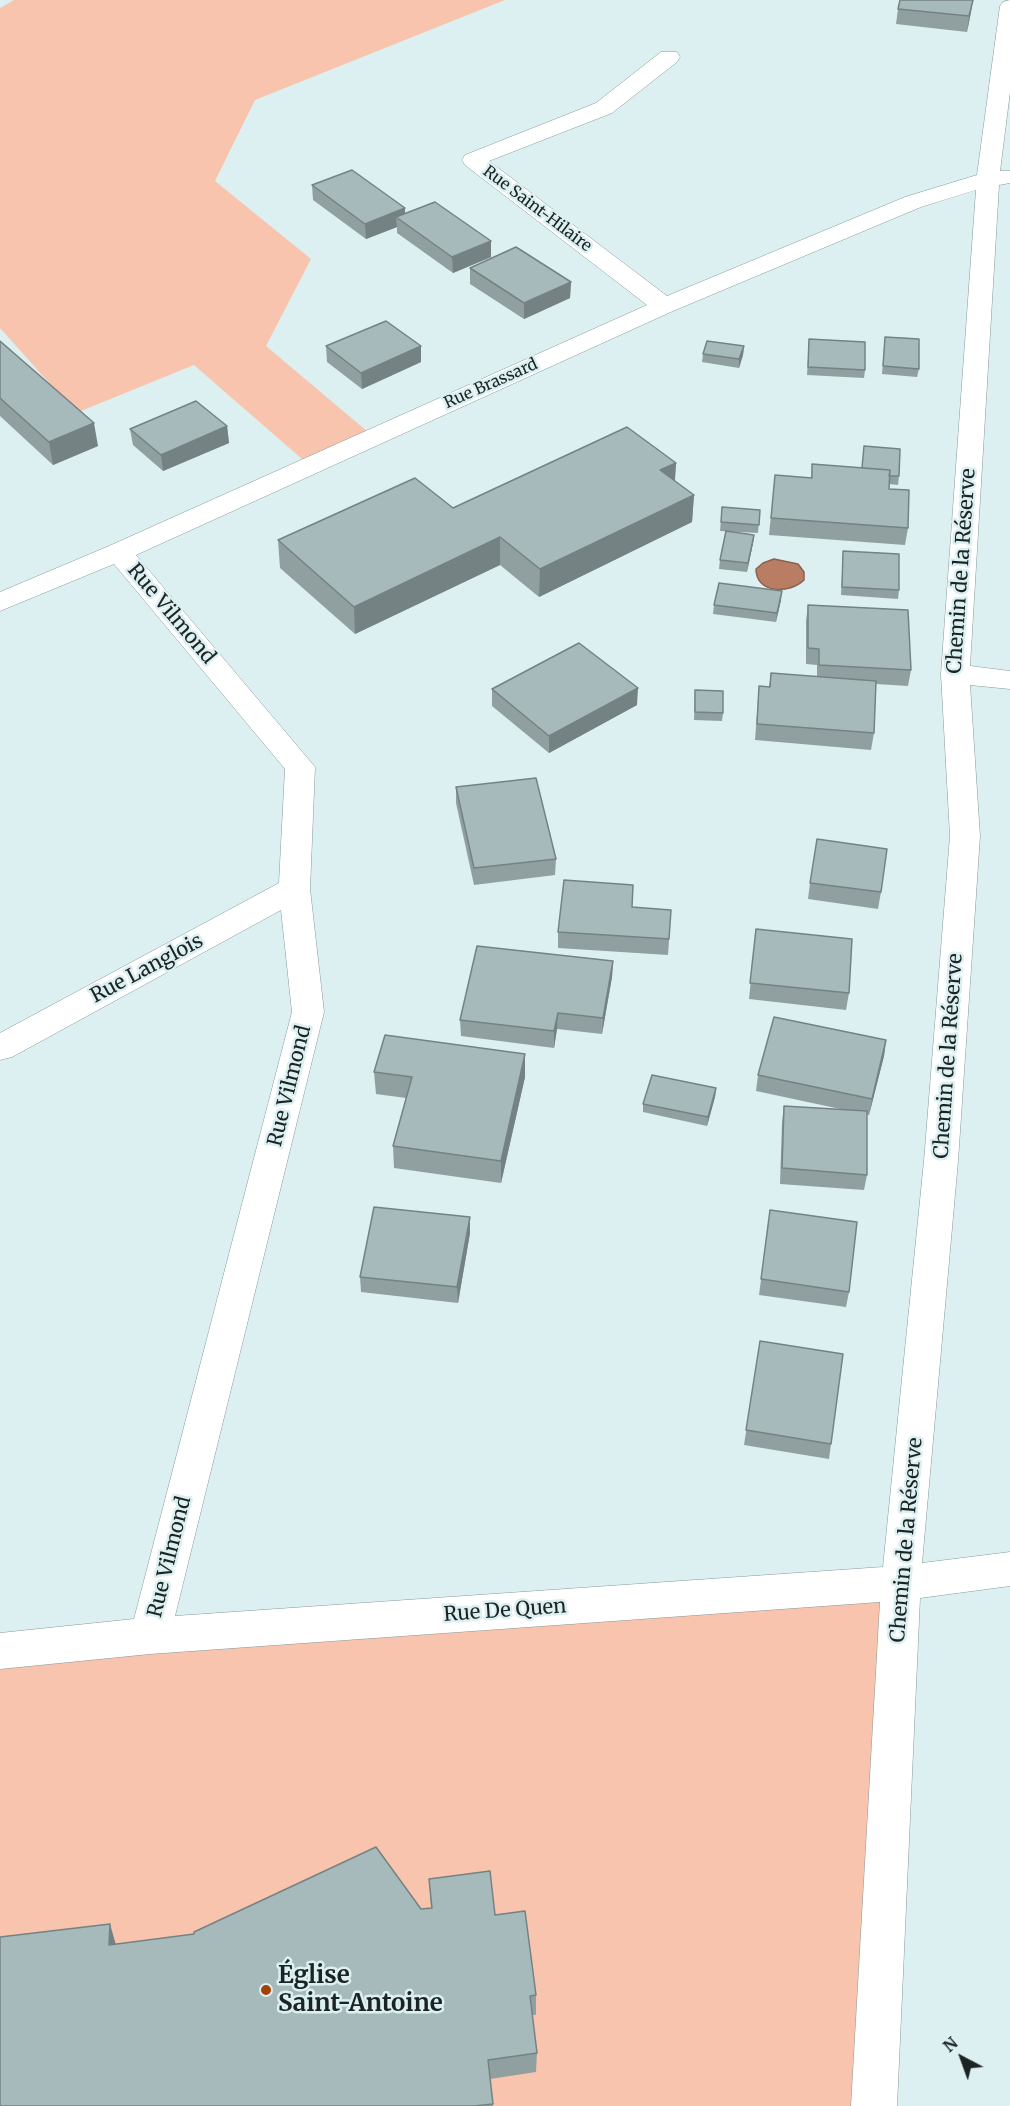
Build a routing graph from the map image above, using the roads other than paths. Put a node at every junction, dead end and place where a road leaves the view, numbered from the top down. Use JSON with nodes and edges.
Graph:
{"nodes":[{"id":1,"x":1010,"y":6,"type":"edge"},
{"id":2,"x":669,"y":57,"type":"dead end"},
{"id":3,"x":999,"y":178,"type":"edge"},
{"id":4,"x":664,"y":306,"type":"junction"},
{"id":5,"x":119,"y":552,"type":"junction"},
{"id":6,"x":0,"y":602,"type":"edge"},
{"id":7,"x":955,"y":675,"type":"junction"},
{"id":8,"x":1010,"y":680,"type":"edge"},
{"id":9,"x":294,"y":889,"type":"junction"},
{"id":10,"x":0,"y":1048,"type":"edge"},
{"id":11,"x":1010,"y":1569,"type":"edge"},
{"id":12,"x":901,"y":1583,"type":"junction"},
{"id":13,"x":150,"y":1636,"type":"junction"},
{"id":14,"x":0,"y":1651,"type":"edge"},
{"id":15,"x":874,"y":2106,"type":"edge"}],
"edges":[{"from":1,"to":3,"type":"street","name":"Chemin de la Réserve"},
{"from":2,"to":4,"type":"street","name":"Rue Saint-Hilaire"},
{"from":3,"to":4,"type":"street","name":"Rue Brassard"},
{"from":3,"to":7,"type":"street","name":"Chemin de la Réserve"},
{"from":4,"to":5,"type":"street","name":"Rue Brassard"},
{"from":5,"to":6,"type":"street","name":"Rue Brassard"},
{"from":5,"to":9,"type":"street","name":"Rue Vilmond"},
{"from":7,"to":8,"type":"street"},
{"from":7,"to":12,"type":"street","name":"Chemin de la Réserve"},
{"from":9,"to":10,"type":"street","name":"Rue Langlois"},
{"from":9,"to":13,"type":"street","name":"Rue Vilmond"},
{"from":11,"to":12,"type":"street","name":"Rue De Quen"},
{"from":12,"to":13,"type":"street","name":"Rue De Quen"},
{"from":12,"to":15,"type":"street","name":"Chemin de la Réserve"},
{"from":13,"to":14,"type":"street","name":"Rue De Quen"}]}
